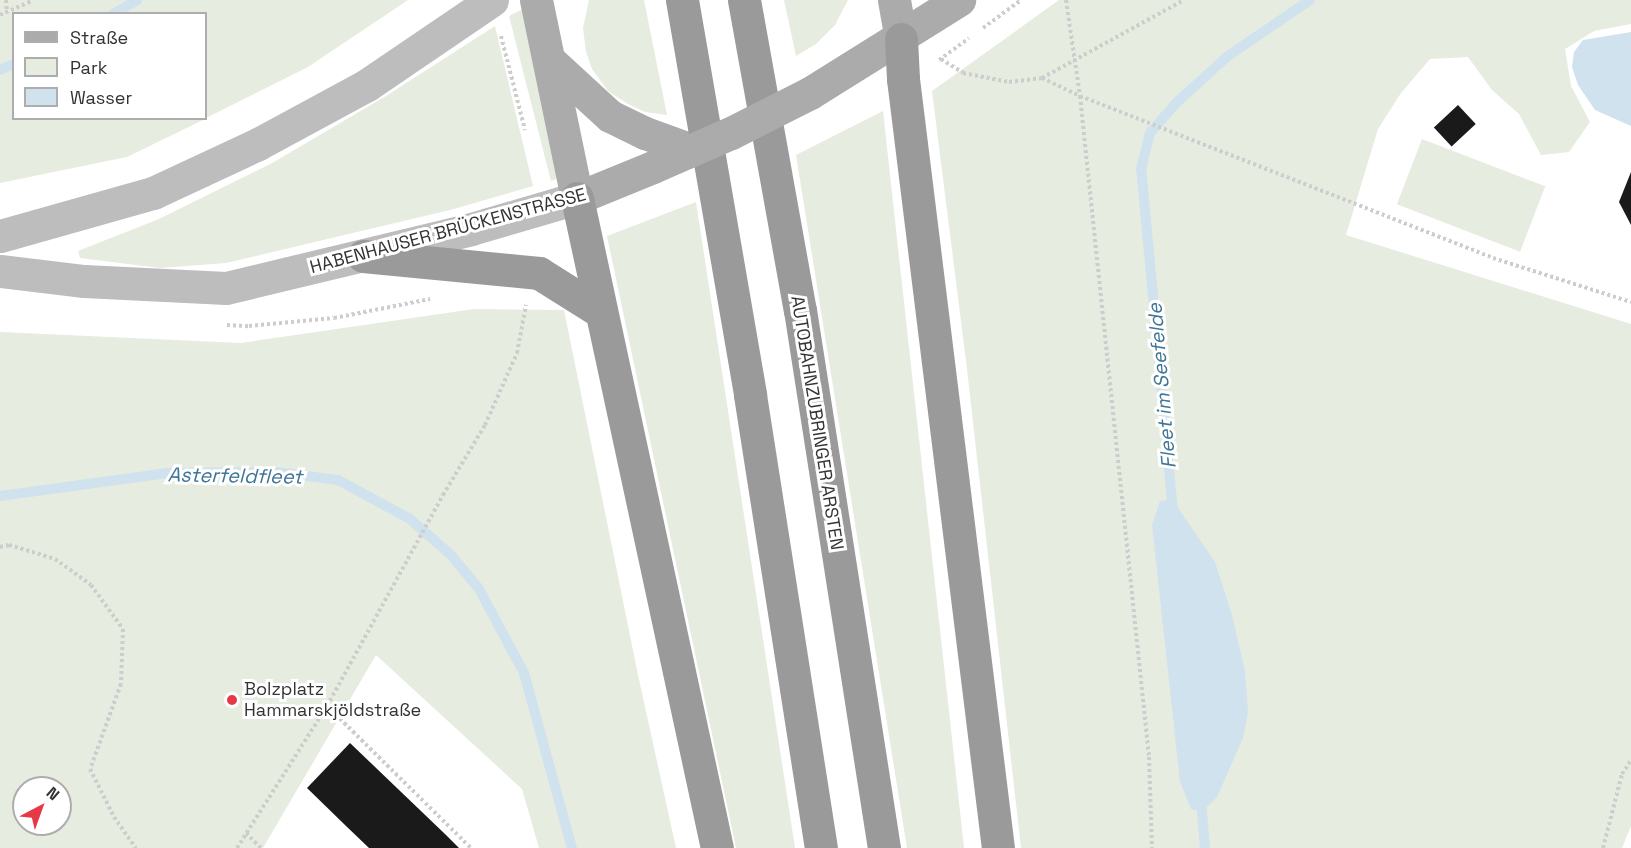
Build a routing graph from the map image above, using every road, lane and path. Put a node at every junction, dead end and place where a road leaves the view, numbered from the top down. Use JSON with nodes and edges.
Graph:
{"nodes":[{"id":1,"x":6,"y":0,"type":"edge"},
{"id":2,"x":33,"y":0,"type":"edge"},
{"id":3,"x":492,"y":0,"type":"edge"},
{"id":4,"x":536,"y":0,"type":"edge"},
{"id":5,"x":682,"y":0,"type":"edge"},
{"id":6,"x":744,"y":0,"type":"edge"},
{"id":7,"x":894,"y":0,"type":"edge"},
{"id":8,"x":959,"y":0,"type":"edge"},
{"id":9,"x":1021,"y":0,"type":"edge"},
{"id":10,"x":1066,"y":0,"type":"edge"},
{"id":11,"x":1184,"y":0,"type":"edge"},
{"id":12,"x":7,"y":13,"type":"junction"},
{"id":13,"x":0,"y":15,"type":"edge"},
{"id":14,"x":996,"y":18,"type":"dead end"},
{"id":15,"x":501,"y":34,"type":"dead end"},
{"id":16,"x":901,"y":39,"type":"junction"},
{"id":17,"x":941,"y":59,"type":"dead end"},
{"id":18,"x":1076,"y":59,"type":"junction"},
{"id":19,"x":551,"y":62,"type":"junction"},
{"id":20,"x":1042,"y":78,"type":"junction"},
{"id":21,"x":1080,"y":96,"type":"junction"},
{"id":22,"x":526,"y":138,"type":"dead end"},
{"id":23,"x":692,"y":150,"type":"junction"},
{"id":24,"x":577,"y":198,"type":"junction"},
{"id":25,"x":0,"y":236,"type":"edge"},
{"id":26,"x":363,"y":256,"type":"junction"},
{"id":27,"x":0,"y":271,"type":"edge"},
{"id":28,"x":528,"y":296,"type":"dead end"},
{"id":29,"x":433,"y":299,"type":"dead end"},
{"id":30,"x":1631,"y":302,"type":"edge"},
{"id":31,"x":602,"y":312,"type":"junction"},
{"id":32,"x":334,"y":318,"type":"dead end"},
{"id":33,"x":0,"y":547,"type":"edge"},
{"id":34,"x":327,"y":706,"type":"junction"},
{"id":35,"x":1631,"y":760,"type":"edge"},
{"id":36,"x":246,"y":833,"type":"junction"},
{"id":37,"x":136,"y":848,"type":"edge"},
{"id":38,"x":237,"y":848,"type":"edge"},
{"id":39,"x":261,"y":848,"type":"edge"},
{"id":40,"x":471,"y":848,"type":"edge"},
{"id":41,"x":717,"y":848,"type":"edge"},
{"id":42,"x":821,"y":848,"type":"edge"},
{"id":43,"x":884,"y":848,"type":"edge"},
{"id":44,"x":998,"y":848,"type":"edge"},
{"id":45,"x":1152,"y":848,"type":"edge"},
{"id":46,"x":1603,"y":848,"type":"edge"}],
"edges":[{"from":1,"to":12,"type":"path"},
{"from":2,"to":12,"type":"path"},
{"from":3,"to":25,"type":"main road"},
{"from":4,"to":19,"type":"main road"},
{"from":5,"to":42,"type":"highway"},
{"from":6,"to":43,"type":"highway","name":"AUTOBAHNZUBRINGER ARSTEN"},
{"from":7,"to":16,"type":"main road"},
{"from":8,"to":16,"type":"main road","name":"HABENHAUSER BRÜCKENSTRASSE"},
{"from":9,"to":14,"type":"path"},
{"from":10,"to":18,"type":"path"},
{"from":11,"to":18,"type":"path"},
{"from":12,"to":13,"type":"path"},
{"from":15,"to":22,"type":"path"},
{"from":16,"to":23,"type":"main road","name":"HABENHAUSER BRÜCKENSTRASSE","bridge":true},
{"from":16,"to":44,"type":"highway"},
{"from":17,"to":20,"type":"path"},
{"from":18,"to":20,"type":"path"},
{"from":18,"to":21,"type":"path"},
{"from":19,"to":23,"type":"main road"},
{"from":19,"to":24,"type":"main road"},
{"from":20,"to":21,"type":"path"},
{"from":21,"to":30,"type":"path"},
{"from":21,"to":45,"type":"path"},
{"from":23,"to":24,"type":"main road","name":"HABENHAUSER BRÜCKENSTRASSE","bridge":true},
{"from":24,"to":26,"type":"main road","name":"HABENHAUSER BRÜCKENSTRASSE"},
{"from":24,"to":31,"type":"highway"},
{"from":26,"to":27,"type":"main road","name":"HABENHAUSER BRÜCKENSTRASSE"},
{"from":26,"to":31,"type":"highway"},
{"from":28,"to":34,"type":"path"},
{"from":29,"to":32,"type":"path"},
{"from":31,"to":41,"type":"highway"},
{"from":33,"to":37,"type":"path"},
{"from":34,"to":36,"type":"path"},
{"from":34,"to":40,"type":"path"},
{"from":35,"to":46,"type":"path"},
{"from":36,"to":38,"type":"path"},
{"from":36,"to":39,"type":"path"}]}
